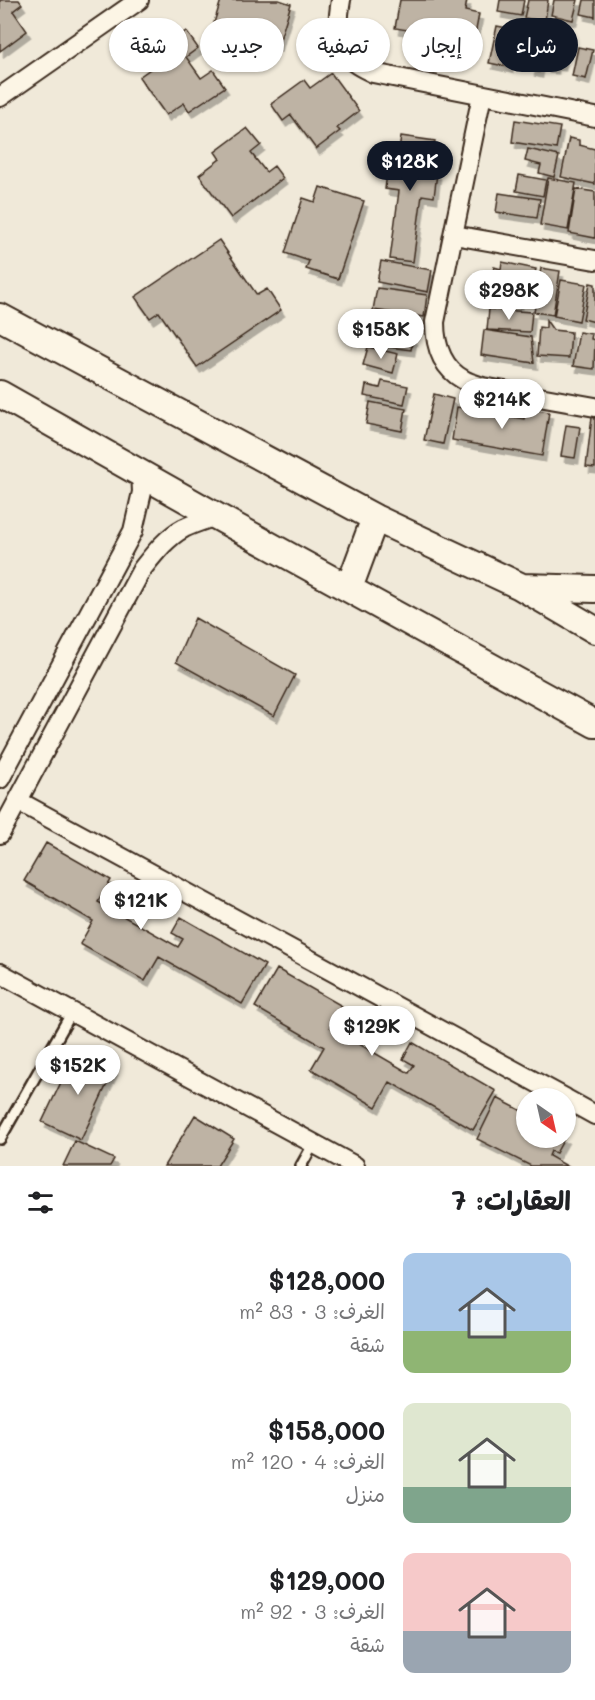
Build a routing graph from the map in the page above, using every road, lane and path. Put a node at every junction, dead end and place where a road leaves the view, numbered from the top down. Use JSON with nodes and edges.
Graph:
{"nodes":[{"id":1,"x":139,"y":0,"type":"edge"},
{"id":2,"x":341,"y":0,"type":"edge"},
{"id":3,"x":482,"y":95,"type":"junction"},
{"id":4,"x":0,"y":97,"type":"edge"},
{"id":5,"x":595,"y":117,"type":"edge"},
{"id":6,"x":454,"y":235,"type":"junction"},
{"id":7,"x":595,"y":260,"type":"edge"},
{"id":8,"x":0,"y":317,"type":"edge"},
{"id":9,"x":0,"y":394,"type":"edge"},
{"id":10,"x":595,"y":407,"type":"edge"},
{"id":11,"x":141,"y":472,"type":"junction"},
{"id":12,"x":216,"y":516,"type":"junction"},
{"id":13,"x":375,"y":518,"type":"junction"},
{"id":14,"x":520,"y":586,"type":"junction"},
{"id":15,"x":349,"y":588,"type":"junction"},
{"id":16,"x":595,"y":589,"type":"edge"},
{"id":17,"x":595,"y":630,"type":"edge"},
{"id":18,"x":595,"y":724,"type":"edge"},
{"id":19,"x":0,"y":779,"type":"edge"},
{"id":20,"x":18,"y":801,"type":"junction"},
{"id":21,"x":0,"y":834,"type":"edge"},
{"id":22,"x":0,"y":973,"type":"edge"},
{"id":23,"x":72,"y":1012,"type":"junction"},
{"id":24,"x":547,"y":1088,"type":"edge"},
{"id":25,"x":576,"y":1104,"type":"edge"},
{"id":26,"x":595,"y":1114,"type":"edge"},
{"id":27,"x":0,"y":1139,"type":"edge"},
{"id":28,"x":314,"y":1143,"type":"junction"},
{"id":29,"x":301,"y":1166,"type":"edge"},
{"id":30,"x":355,"y":1166,"type":"edge"}],
"edges":[{"from":1,"to":4,"type":"street"},
{"from":2,"to":3,"type":"street"},
{"from":3,"to":5,"type":"street"},
{"from":3,"to":6,"type":"street"},
{"from":6,"to":7,"type":"street"},
{"from":6,"to":10,"type":"street"},
{"from":8,"to":13,"type":"street"},
{"from":9,"to":11,"type":"street"},
{"from":11,"to":12,"type":"street"},
{"from":11,"to":19,"type":"street"},
{"from":12,"to":15,"type":"street"},
{"from":12,"to":20,"type":"street"},
{"from":13,"to":14,"type":"street"},
{"from":13,"to":15,"type":"street"},
{"from":14,"to":16,"type":"street"},
{"from":14,"to":17,"type":"street"},
{"from":15,"to":18,"type":"street"},
{"from":20,"to":21,"type":"street"},
{"from":20,"to":24,"type":"street"},
{"from":22,"to":23,"type":"street"},
{"from":23,"to":27,"type":"lane"},
{"from":23,"to":28,"type":"street"},
{"from":25,"to":26,"type":"street"},
{"from":28,"to":29,"type":"lane"},
{"from":28,"to":30,"type":"street"}]}
